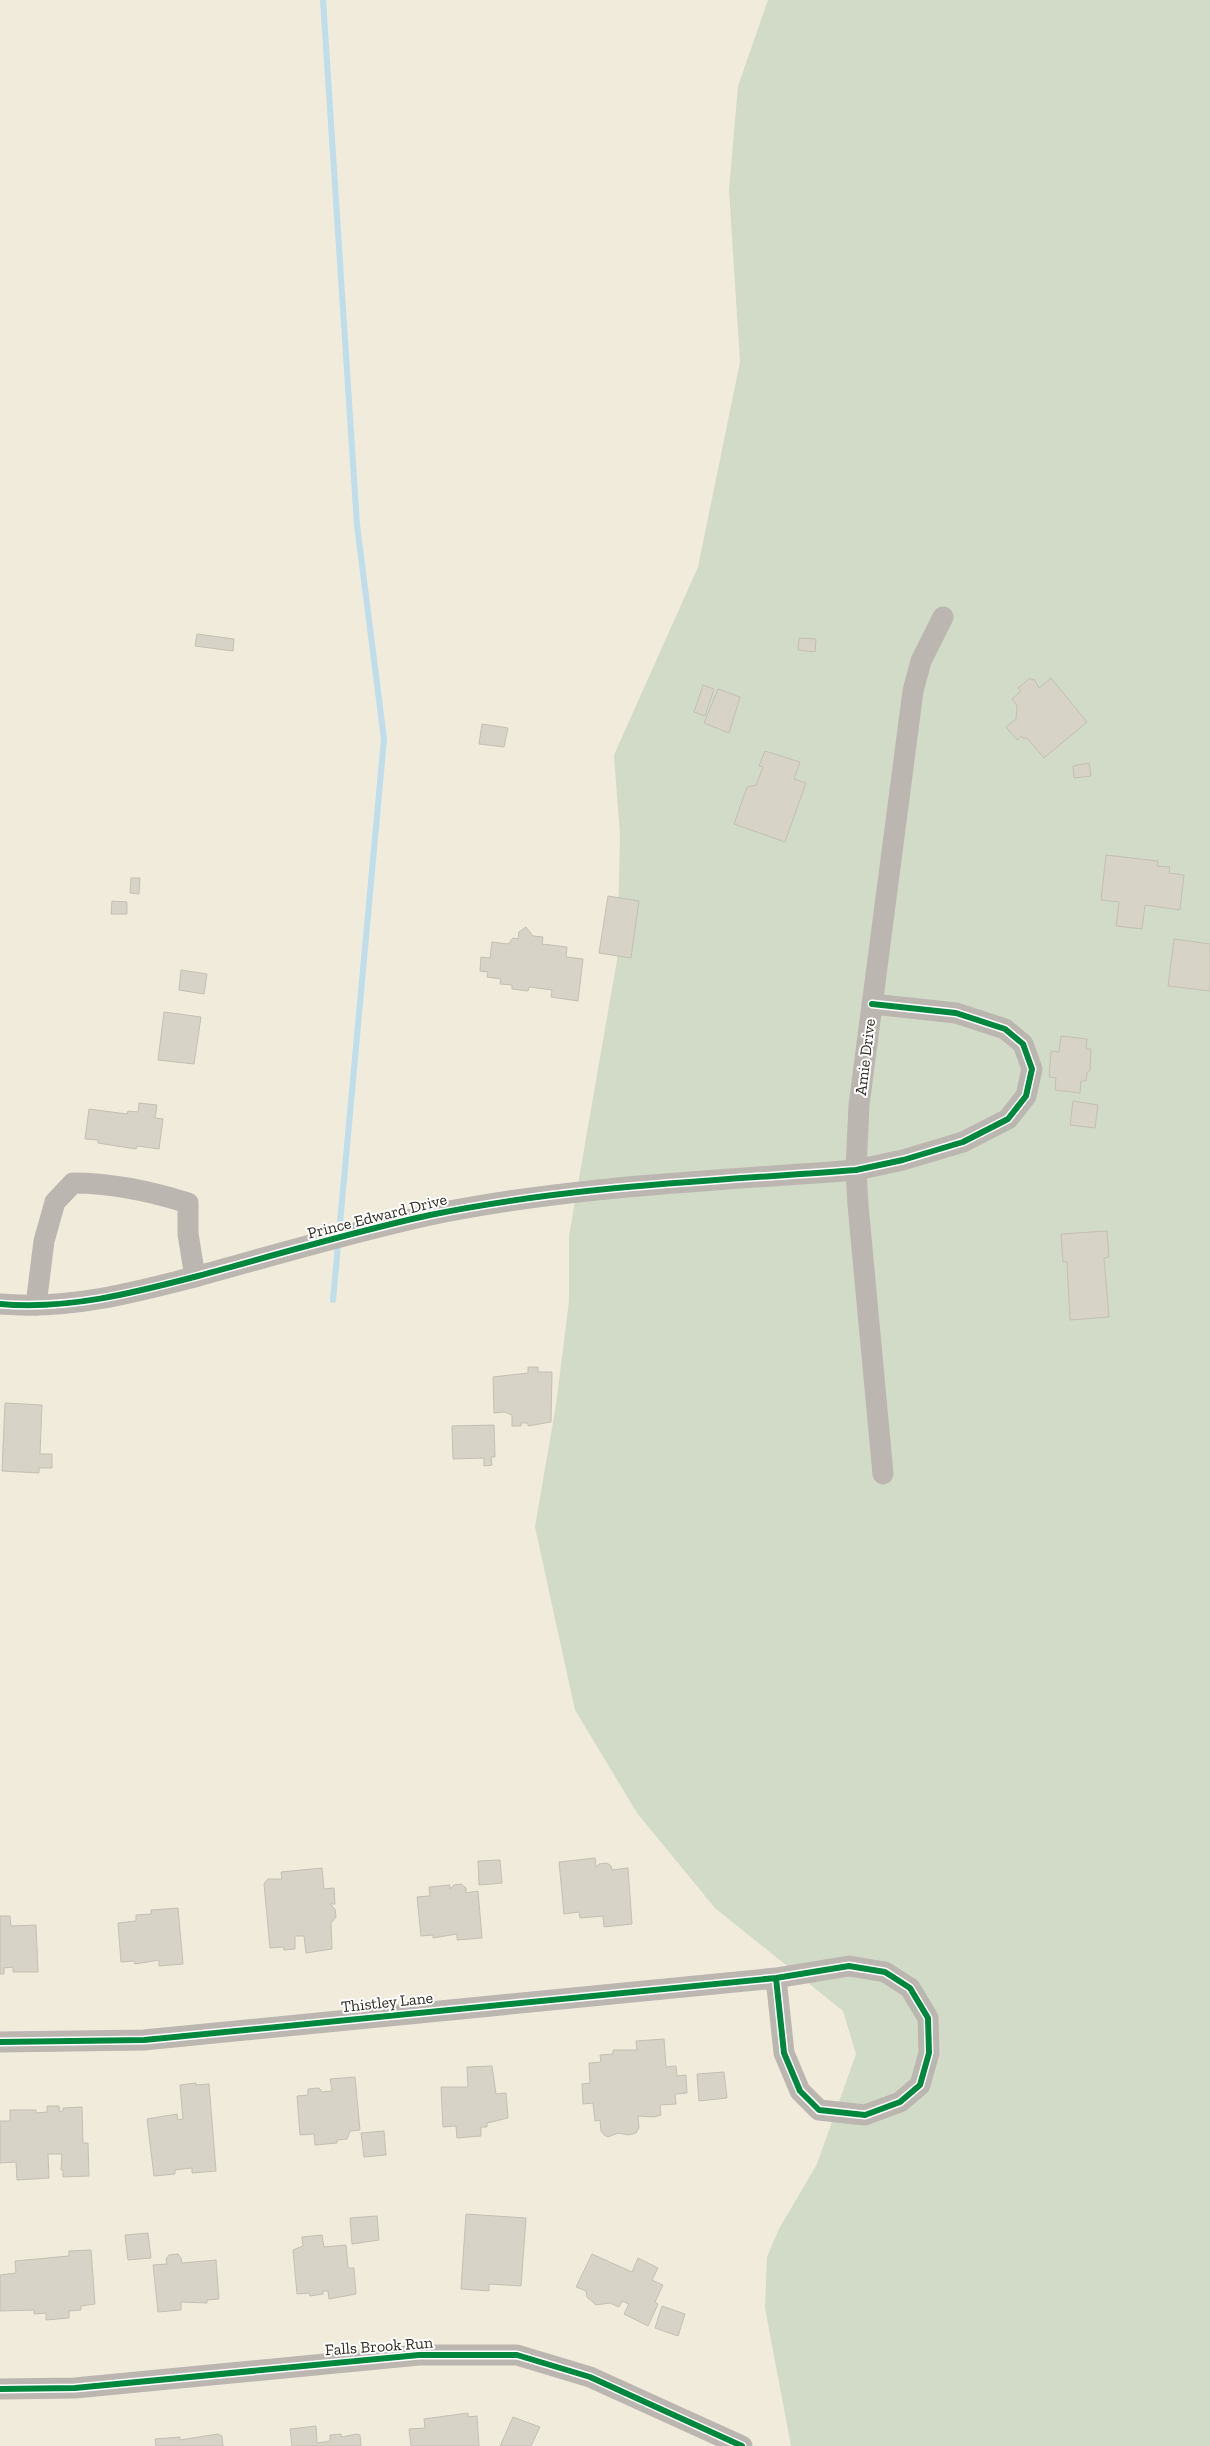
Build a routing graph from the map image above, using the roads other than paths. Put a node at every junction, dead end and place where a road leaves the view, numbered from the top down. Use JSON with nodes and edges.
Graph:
{"nodes":[{"id":1,"x":943,"y":617,"type":"dead end"},
{"id":2,"x":872,"y":1004,"type":"junction"},
{"id":3,"x":856,"y":1170,"type":"junction"},
{"id":4,"x":195,"y":1276,"type":"junction"},
{"id":5,"x":0,"y":1304,"type":"edge"},
{"id":6,"x":36,"y":1305,"type":"junction"},
{"id":7,"x":883,"y":1474,"type":"dead end"},
{"id":8,"x":776,"y":1978,"type":"junction"},
{"id":9,"x":0,"y":2042,"type":"edge"},
{"id":10,"x":0,"y":2389,"type":"edge"},
{"id":11,"x":742,"y":2446,"type":"edge"}],
"edges":[{"from":1,"to":2,"type":"street","name":"Amie Drive"},
{"from":2,"to":3,"type":"street","name":"Amie Drive"},
{"from":2,"to":3,"type":"street","name":"Prince Edward Drive"},
{"from":3,"to":4,"type":"street","name":"Prince Edward Drive"},
{"from":3,"to":7,"type":"street","name":"Amie Drive"},
{"from":4,"to":6,"type":"street","name":"Prince Edward Drive"},
{"from":4,"to":6,"type":"street"},
{"from":5,"to":6,"type":"street","name":"Prince Edward Drive"},
{"from":8,"to":8,"type":"street","name":"Thistley Lane"},
{"from":8,"to":9,"type":"street","name":"Thistley Lane"},
{"from":10,"to":11,"type":"street","name":"Falls Brook Run"}]}
